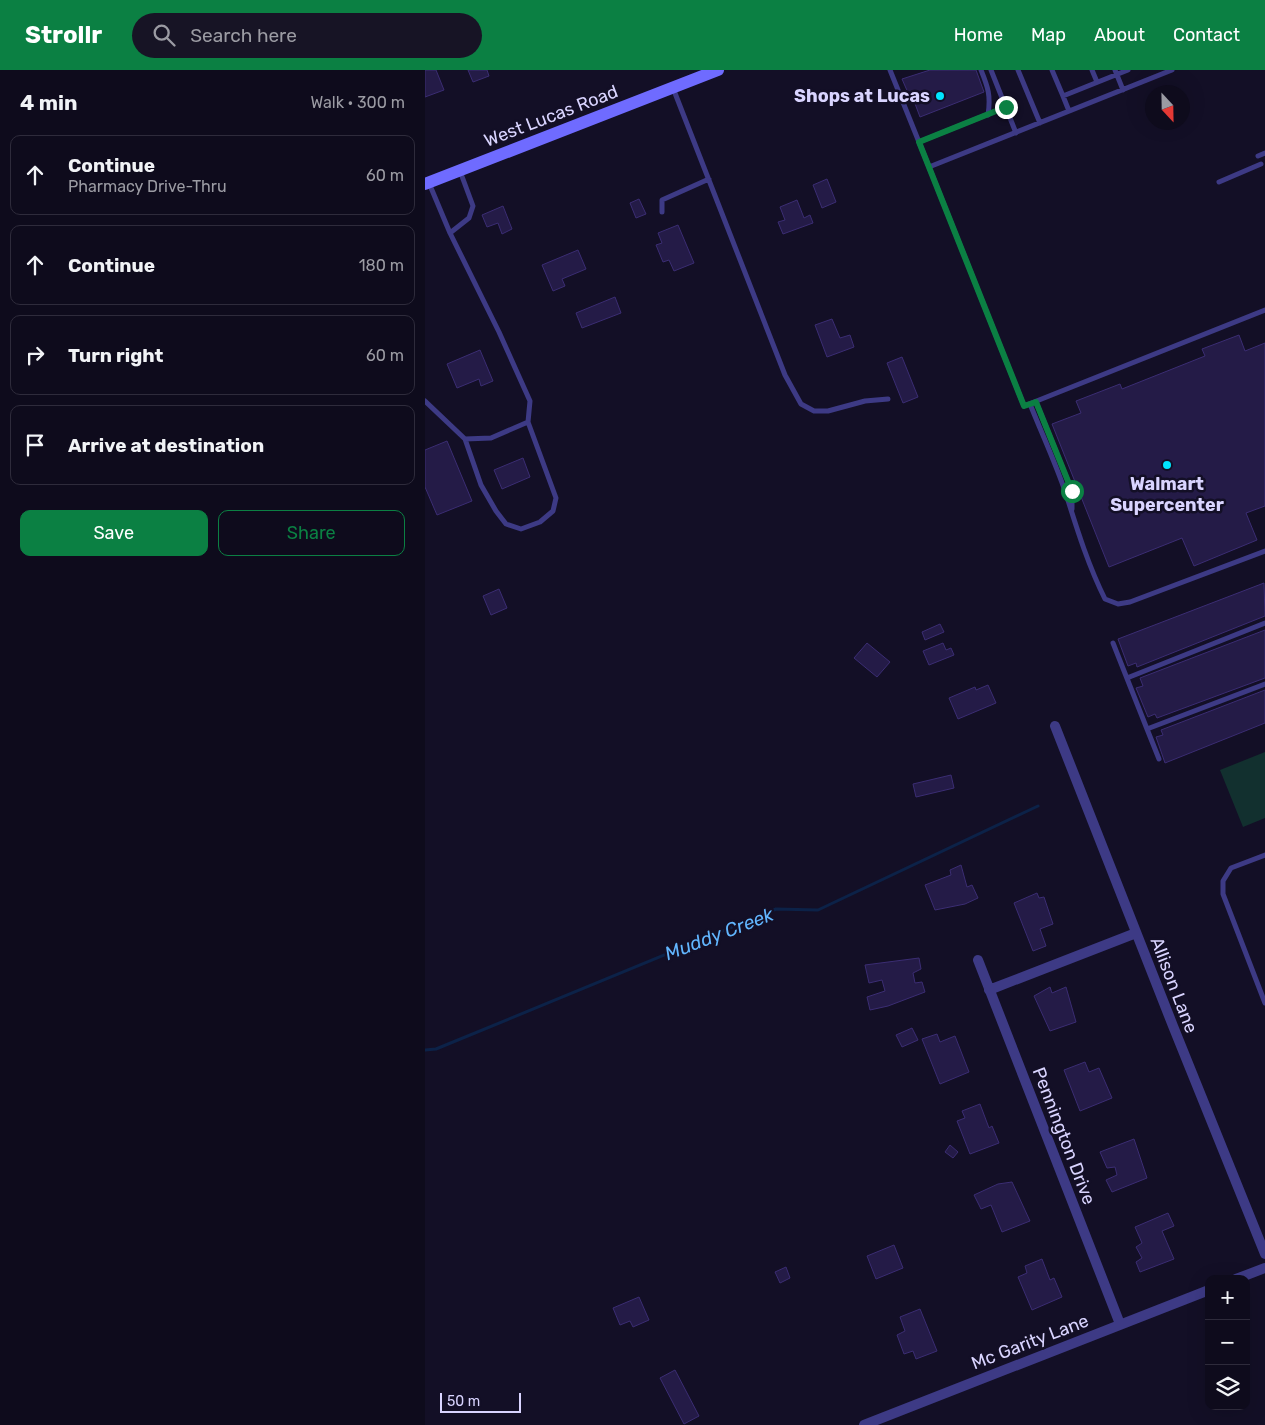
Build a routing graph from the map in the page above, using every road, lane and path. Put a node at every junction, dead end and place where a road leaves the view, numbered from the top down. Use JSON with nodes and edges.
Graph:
{"nodes":[{"id":1,"x":718,"y":70,"type":"edge"},
{"id":2,"x":889,"y":70,"type":"edge"},
{"id":3,"x":981,"y":70,"type":"edge"},
{"id":4,"x":991,"y":70,"type":"edge"},
{"id":5,"x":1018,"y":70,"type":"edge"},
{"id":6,"x":1052,"y":70,"type":"edge"},
{"id":7,"x":1092,"y":70,"type":"edge"},
{"id":8,"x":1128,"y":70,"type":"edge"},
{"id":9,"x":1172,"y":70,"type":"edge"},
{"id":10,"x":1116,"y":72,"type":"edge"},
{"id":11,"x":1097,"y":82,"type":"junction"},
{"id":12,"x":673,"y":87,"type":"junction"},
{"id":13,"x":1123,"y":90,"type":"junction"},
{"id":14,"x":1063,"y":96,"type":"junction"},
{"id":15,"x":1006,"y":107,"type":"junction"},
{"id":16,"x":1069,"y":111,"type":"junction"},
{"id":17,"x":988,"y":114,"type":"junction"},
{"id":18,"x":1039,"y":123,"type":"junction"},
{"id":19,"x":1016,"y":133,"type":"junction"},
{"id":20,"x":919,"y":142,"type":"junction"},
{"id":21,"x":1265,"y":153,"type":"edge"},
{"id":22,"x":1258,"y":156,"type":"dead end"},
{"id":23,"x":1261,"y":164,"type":"dead end"},
{"id":24,"x":929,"y":168,"type":"junction"},
{"id":25,"x":460,"y":170,"type":"junction"},
{"id":26,"x":709,"y":178,"type":"junction"},
{"id":27,"x":1219,"y":182,"type":"dead end"},
{"id":28,"x":427,"y":183,"type":"edge"},
{"id":29,"x":662,"y":212,"type":"dead end"},
{"id":30,"x":450,"y":233,"type":"junction"},
{"id":31,"x":1265,"y":310,"type":"edge"},
{"id":32,"x":888,"y":399,"type":"dead end"},
{"id":33,"x":425,"y":402,"type":"edge"},
{"id":34,"x":1036,"y":402,"type":"junction"},
{"id":35,"x":1030,"y":404,"type":"junction"},
{"id":36,"x":528,"y":422,"type":"junction"},
{"id":37,"x":465,"y":438,"type":"junction"},
{"id":38,"x":1071,"y":515,"type":"junction"},
{"id":39,"x":1265,"y":551,"type":"edge"},
{"id":40,"x":1265,"y":622,"type":"edge"},
{"id":41,"x":1113,"y":643,"type":"dead end"},
{"id":42,"x":1127,"y":678,"type":"junction"},
{"id":43,"x":1265,"y":684,"type":"edge"},
{"id":44,"x":1055,"y":726,"type":"dead end"},
{"id":45,"x":1147,"y":729,"type":"junction"},
{"id":46,"x":1159,"y":759,"type":"dead end"},
{"id":47,"x":1265,"y":855,"type":"edge"},
{"id":48,"x":1136,"y":933,"type":"junction"},
{"id":49,"x":978,"y":960,"type":"dead end"},
{"id":50,"x":989,"y":990,"type":"junction"},
{"id":51,"x":1265,"y":1003,"type":"edge"},
{"id":52,"x":1265,"y":1254,"type":"edge"},
{"id":53,"x":1265,"y":1268,"type":"edge"},
{"id":54,"x":1247,"y":1275,"type":"edge"},
{"id":55,"x":1205,"y":1292,"type":"edge"},
{"id":56,"x":1120,"y":1324,"type":"junction"},
{"id":57,"x":864,"y":1425,"type":"edge"}],
"edges":[{"from":1,"to":12,"type":"main road","name":"West Lucas Road"},
{"from":2,"to":20,"type":"lane"},
{"from":3,"to":17,"type":"lane"},
{"from":4,"to":15,"type":"lane"},
{"from":5,"to":18,"type":"lane"},
{"from":6,"to":14,"type":"lane"},
{"from":7,"to":11,"type":"lane"},
{"from":8,"to":10,"type":"lane"},
{"from":9,"to":13,"type":"lane"},
{"from":10,"to":11,"type":"lane"},
{"from":10,"to":13,"type":"lane"},
{"from":11,"to":14,"type":"lane"},
{"from":12,"to":25,"type":"main road","name":"West Lucas Road"},
{"from":12,"to":26,"type":"lane"},
{"from":13,"to":16,"type":"lane"},
{"from":14,"to":16,"type":"lane"},
{"from":15,"to":17,"type":"lane"},
{"from":15,"to":19,"type":"lane"},
{"from":16,"to":18,"type":"lane"},
{"from":17,"to":20,"type":"lane"},
{"from":18,"to":19,"type":"lane"},
{"from":19,"to":24,"type":"lane"},
{"from":20,"to":24,"type":"lane"},
{"from":21,"to":22,"type":"lane"},
{"from":23,"to":27,"type":"lane"},
{"from":24,"to":35,"type":"lane"},
{"from":25,"to":28,"type":"main road","name":"West Lucas Road"},
{"from":25,"to":30,"type":"lane"},
{"from":26,"to":29,"type":"lane"},
{"from":26,"to":32,"type":"lane"},
{"from":28,"to":30,"type":"lane"},
{"from":30,"to":36,"type":"lane"},
{"from":31,"to":34,"type":"lane"},
{"from":33,"to":37,"type":"lane"},
{"from":34,"to":35,"type":"lane"},
{"from":34,"to":38,"type":"lane"},
{"from":35,"to":38,"type":"lane"},
{"from":36,"to":37,"type":"lane"},
{"from":36,"to":37,"type":"lane"},
{"from":38,"to":39,"type":"lane"},
{"from":40,"to":42,"type":"lane"},
{"from":41,"to":42,"type":"lane"},
{"from":42,"to":45,"type":"lane"},
{"from":43,"to":45,"type":"lane"},
{"from":44,"to":48,"type":"street","name":"Allison Lane"},
{"from":45,"to":46,"type":"lane"},
{"from":47,"to":51,"type":"lane"},
{"from":48,"to":50,"type":"street"},
{"from":48,"to":52,"type":"street","name":"Allison Lane"},
{"from":49,"to":50,"type":"street","name":"Pennington Drive"},
{"from":50,"to":56,"type":"street","name":"Pennington Drive"},
{"from":53,"to":54,"type":"street"},
{"from":55,"to":56,"type":"street","name":"Mc Garity Lane"},
{"from":56,"to":57,"type":"street","name":"Mc Garity Lane"}]}
